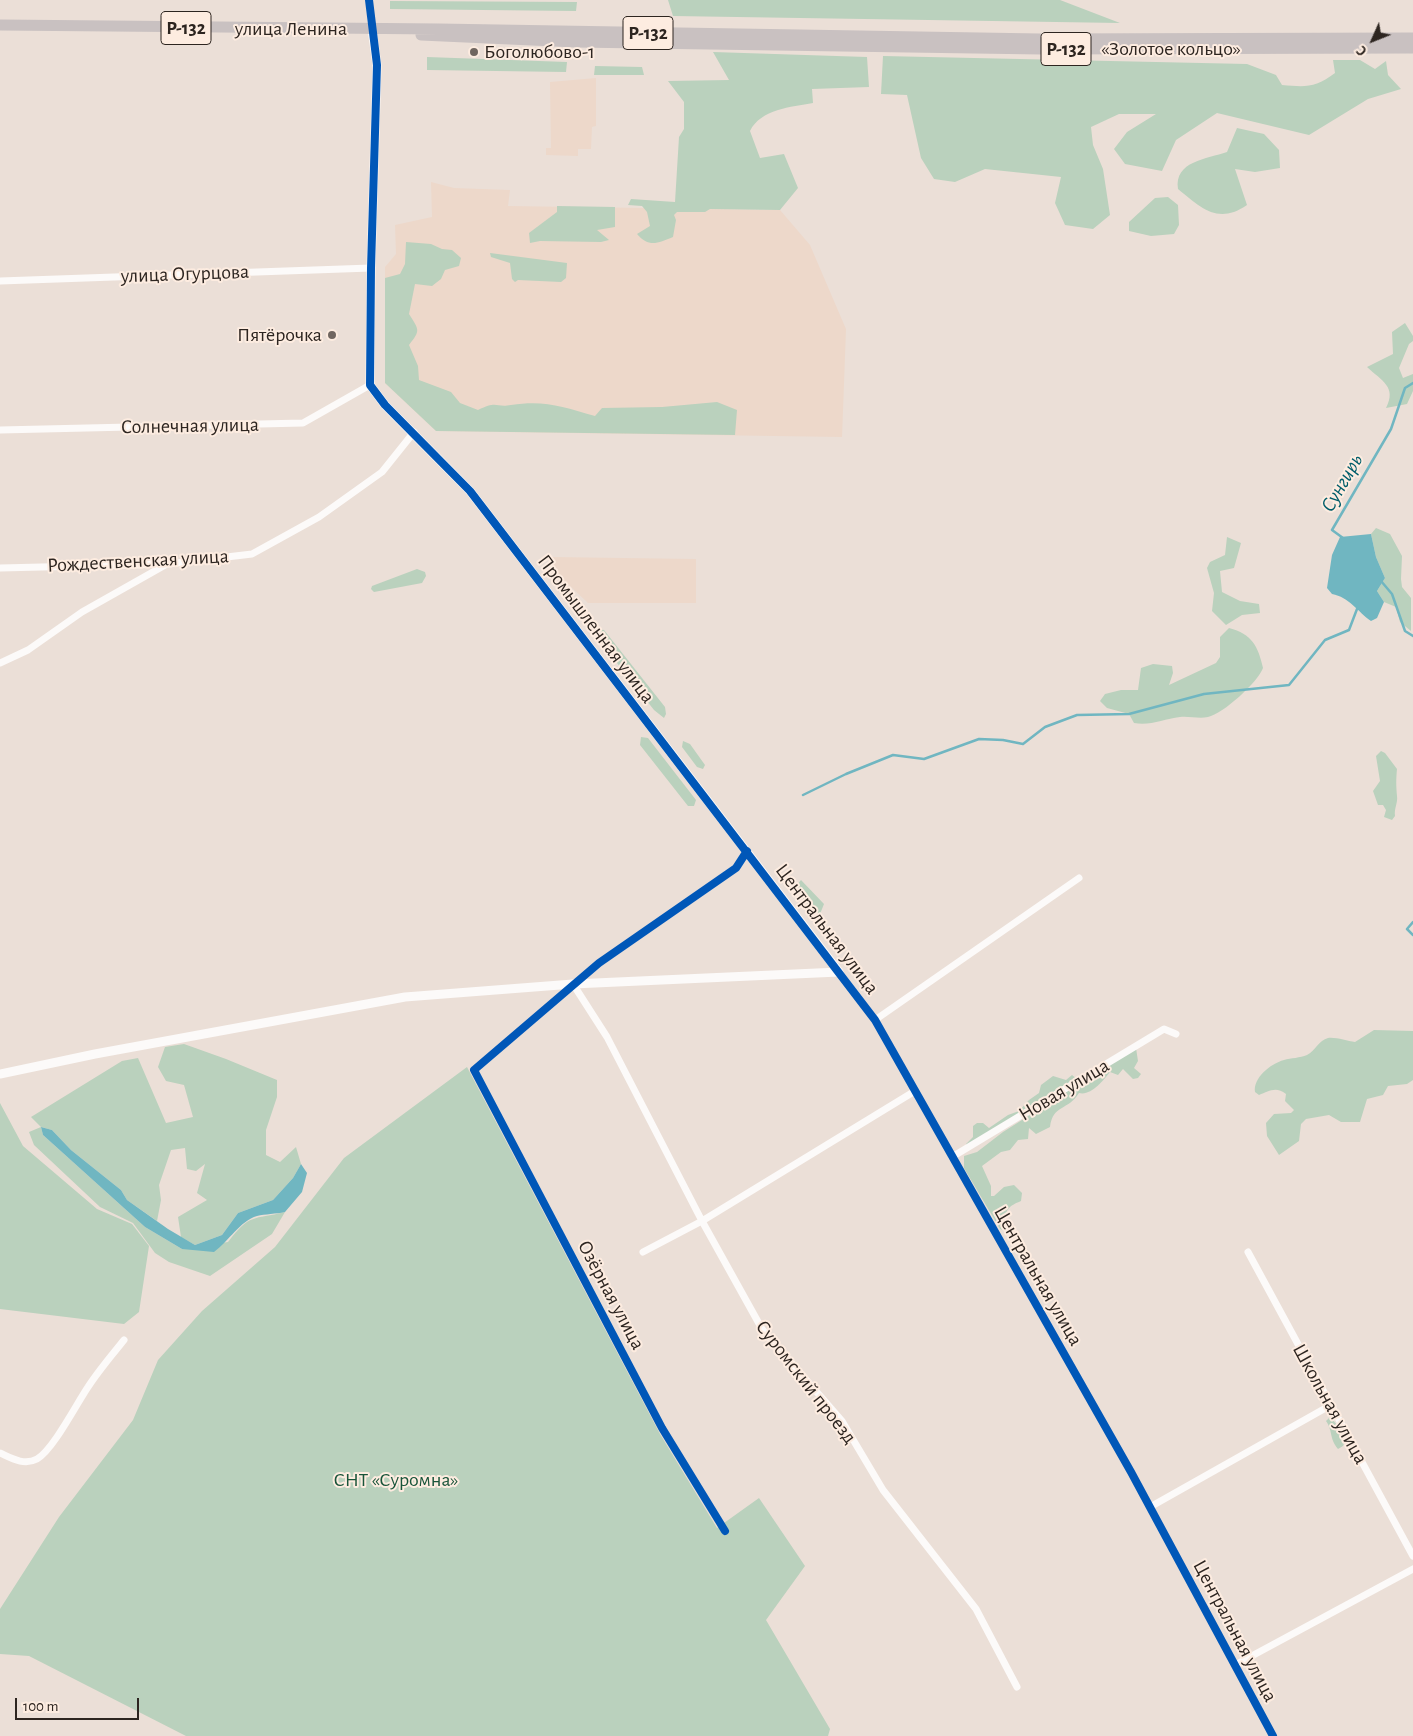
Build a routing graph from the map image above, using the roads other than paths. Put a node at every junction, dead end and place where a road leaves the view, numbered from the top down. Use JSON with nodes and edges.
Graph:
{"nodes":[{"id":1,"x":369,"y":0,"type":"edge"},
{"id":2,"x":0,"y":25,"type":"edge"},
{"id":3,"x":372,"y":29,"type":"junction"},
{"id":4,"x":1413,"y":38,"type":"edge"},
{"id":5,"x":719,"y":39,"type":"junction"},
{"id":6,"x":1413,"y":48,"type":"edge"},
{"id":7,"x":371,"y":268,"type":"junction"},
{"id":8,"x":0,"y":281,"type":"edge"},
{"id":9,"x":370,"y":385,"type":"junction"},
{"id":10,"x":0,"y":430,"type":"edge"},
{"id":11,"x":414,"y":432,"type":"junction"},
{"id":12,"x":168,"y":564,"type":"junction"},
{"id":13,"x":0,"y":568,"type":"edge"},
{"id":14,"x":0,"y":663,"type":"edge"},
{"id":15,"x":747,"y":851,"type":"junction"},
{"id":16,"x":1079,"y":878,"type":"dead end"},
{"id":17,"x":840,"y":972,"type":"junction"},
{"id":18,"x":573,"y":984,"type":"junction"},
{"id":19,"x":875,"y":1020,"type":"junction"},
{"id":20,"x":1176,"y":1034,"type":"dead end"},
{"id":21,"x":0,"y":1074,"type":"edge"},
{"id":22,"x":915,"y":1092,"type":"junction"},
{"id":23,"x":952,"y":1157,"type":"junction"},
{"id":24,"x":702,"y":1221,"type":"junction"},
{"id":25,"x":643,"y":1252,"type":"dead end"},
{"id":26,"x":1248,"y":1252,"type":"dead end"},
{"id":27,"x":124,"y":1340,"type":"dead end"},
{"id":28,"x":1331,"y":1405,"type":"junction"},
{"id":29,"x":0,"y":1453,"type":"edge"},
{"id":30,"x":1150,"y":1507,"type":"junction"},
{"id":31,"x":725,"y":1531,"type":"dead end"},
{"id":32,"x":1413,"y":1556,"type":"edge"},
{"id":33,"x":1413,"y":1569,"type":"edge"},
{"id":34,"x":1235,"y":1665,"type":"junction"},
{"id":35,"x":1017,"y":1688,"type":"dead end"},
{"id":36,"x":1273,"y":1736,"type":"edge"}],
"edges":[{"from":1,"to":3,"type":"street"},
{"from":2,"to":3,"type":"highway","name":"улица Ленина","number":"Р-132"},
{"from":3,"to":5,"type":"highway","name":"улица Ленина","number":"Р-132"},
{"from":3,"to":7,"type":"street"},
{"from":4,"to":5,"type":"highway","name":"«Золотое кольцо»","number":"Р-132"},
{"from":5,"to":6,"type":"highway","name":"«Золотое кольцо»","number":"Р-132"},
{"from":7,"to":8,"type":"street","name":"улица Огурцова"},
{"from":7,"to":9,"type":"street"},
{"from":9,"to":10,"type":"street","name":"Солнечная улица"},
{"from":9,"to":11,"type":"street","name":"Промышленная улица"},
{"from":11,"to":12,"type":"street","name":"Рождественская улица"},
{"from":11,"to":15,"type":"street","name":"Промышленная улица"},
{"from":12,"to":13,"type":"street","name":"Рождественская улица"},
{"from":12,"to":14,"type":"street"},
{"from":15,"to":17,"type":"street","name":"Центральная улица"},
{"from":15,"to":18,"type":"street"},
{"from":16,"to":19,"type":"street"},
{"from":17,"to":18,"type":"street"},
{"from":17,"to":19,"type":"street","name":"Центральная улица"},
{"from":18,"to":21,"type":"street"},
{"from":18,"to":24,"type":"street","name":"Суромский проезд"},
{"from":18,"to":31,"type":"street","name":"Озёрная улица"},
{"from":19,"to":22,"type":"street","name":"Центральная улица"},
{"from":20,"to":23,"type":"street","name":"Новая улица"},
{"from":22,"to":23,"type":"street","name":"Центральная улица"},
{"from":22,"to":24,"type":"street"},
{"from":23,"to":30,"type":"street","name":"Центральная улица"},
{"from":24,"to":25,"type":"street"},
{"from":24,"to":35,"type":"street","name":"Суромский проезд"},
{"from":26,"to":28,"type":"street","name":"Школьная улица"},
{"from":27,"to":29,"type":"street"},
{"from":28,"to":30,"type":"street"},
{"from":28,"to":32,"type":"street","name":"Школьная улица"},
{"from":30,"to":34,"type":"street","name":"Центральная улица"},
{"from":33,"to":34,"type":"street"},
{"from":34,"to":36,"type":"street","name":"Центральная улица"}]}
